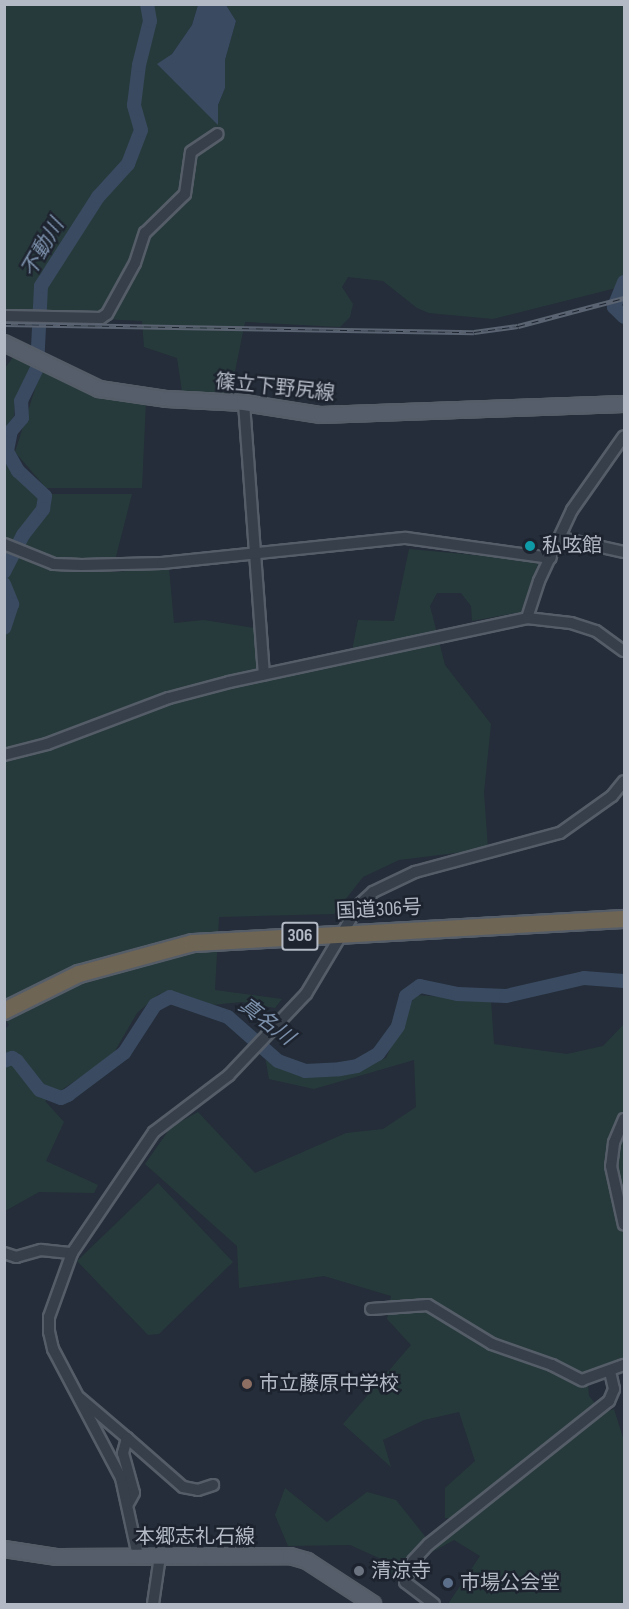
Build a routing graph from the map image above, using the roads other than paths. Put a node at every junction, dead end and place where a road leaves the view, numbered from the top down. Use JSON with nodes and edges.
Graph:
{"nodes":[{"id":1,"x":218,"y":134,"type":"dead end"},
{"id":2,"x":4,"y":316,"type":"edge"},
{"id":3,"x":4,"y":343,"type":"edge"},
{"id":4,"x":244,"y":403,"type":"junction"},
{"id":5,"x":624,"y":404,"type":"edge"},
{"id":6,"x":624,"y":436,"type":"edge"},
{"id":7,"x":561,"y":538,"type":"junction"},
{"id":8,"x":11,"y":547,"type":"edge"},
{"id":9,"x":624,"y":552,"type":"edge"},
{"id":10,"x":257,"y":555,"type":"junction"},
{"id":11,"x":550,"y":558,"type":"junction"},
{"id":12,"x":527,"y":618,"type":"junction"},
{"id":13,"x":624,"y":651,"type":"edge"},
{"id":14,"x":264,"y":674,"type":"junction"},
{"id":15,"x":4,"y":755,"type":"edge"},
{"id":16,"x":624,"y":781,"type":"edge"},
{"id":17,"x":616,"y":919,"type":"edge"},
{"id":18,"x":345,"y":932,"type":"junction"},
{"id":19,"x":4,"y":1011,"type":"edge"},
{"id":20,"x":624,"y":1119,"type":"edge"},
{"id":21,"x":624,"y":1225,"type":"edge"},
{"id":22,"x":4,"y":1253,"type":"edge"},
{"id":23,"x":72,"y":1253,"type":"junction"},
{"id":24,"x":371,"y":1309,"type":"dead end"},
{"id":25,"x":624,"y":1365,"type":"edge"},
{"id":26,"x":610,"y":1371,"type":"junction"},
{"id":27,"x":79,"y":1398,"type":"junction"},
{"id":28,"x":127,"y":1438,"type":"junction"},
{"id":29,"x":213,"y":1485,"type":"dead end"},
{"id":30,"x":128,"y":1504,"type":"junction"},
{"id":31,"x":4,"y":1549,"type":"edge"},
{"id":32,"x":138,"y":1556,"type":"junction"},
{"id":33,"x":160,"y":1557,"type":"junction"},
{"id":34,"x":364,"y":1603,"type":"edge"},
{"id":35,"x":153,"y":1605,"type":"edge"},
{"id":36,"x":434,"y":1605,"type":"edge"}],
"edges":[{"from":1,"to":2,"type":"street"},
{"from":3,"to":4,"type":"main road","name":"篠立下野尻線"},
{"from":4,"to":5,"type":"main road","name":"篠立下野尻線"},
{"from":4,"to":10,"type":"street"},
{"from":6,"to":7,"type":"street"},
{"from":7,"to":9,"type":"street"},
{"from":7,"to":11,"type":"street"},
{"from":8,"to":10,"type":"street"},
{"from":10,"to":11,"type":"street"},
{"from":10,"to":14,"type":"street"},
{"from":11,"to":12,"type":"street"},
{"from":12,"to":13,"type":"street"},
{"from":12,"to":14,"type":"street"},
{"from":14,"to":15,"type":"street"},
{"from":16,"to":18,"type":"street"},
{"from":17,"to":18,"type":"highway","name":"国道306号","number":"306"},
{"from":18,"to":19,"type":"highway","name":"国道306号","number":"306"},
{"from":18,"to":23,"type":"street"},
{"from":20,"to":21,"type":"street"},
{"from":22,"to":23,"type":"street"},
{"from":23,"to":27,"type":"street"},
{"from":24,"to":26,"type":"street"},
{"from":25,"to":26,"type":"street"},
{"from":26,"to":36,"type":"street"},
{"from":27,"to":28,"type":"street"},
{"from":27,"to":30,"type":"street"},
{"from":28,"to":29,"type":"street"},
{"from":28,"to":30,"type":"street"},
{"from":30,"to":32,"type":"street"},
{"from":31,"to":32,"type":"main road","name":"本郷志礼石線"},
{"from":32,"to":33,"type":"main road","name":"本郷志礼石線"},
{"from":33,"to":34,"type":"main road","name":"本郷志礼石線"},
{"from":33,"to":35,"type":"street"}]}
